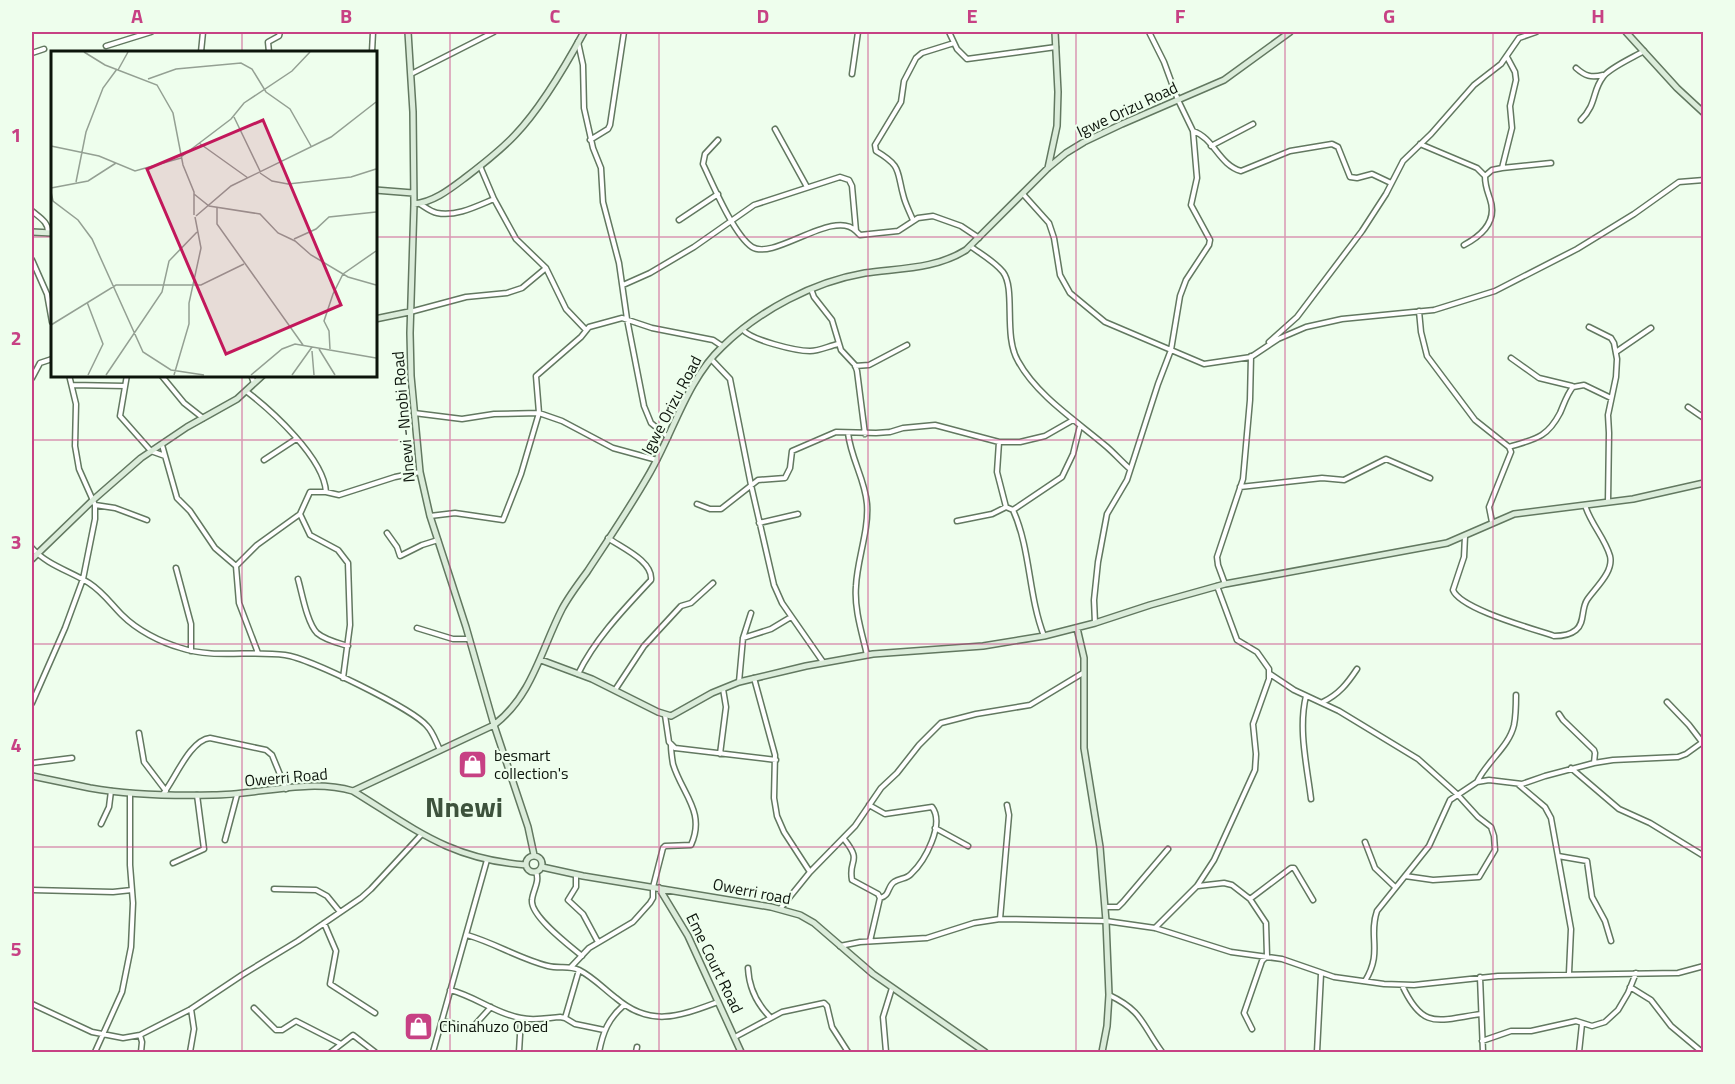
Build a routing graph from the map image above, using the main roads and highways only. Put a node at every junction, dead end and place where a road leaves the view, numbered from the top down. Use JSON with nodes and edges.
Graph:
{"nodes":[{"id":1,"x":408,"y":32,"type":"edge"},
{"id":2,"x":584,"y":32,"type":"edge"},
{"id":3,"x":1055,"y":32,"type":"edge"},
{"id":4,"x":1290,"y":32,"type":"edge"},
{"id":5,"x":1626,"y":32,"type":"edge"},
{"id":6,"x":1704,"y":113,"type":"edge"},
{"id":7,"x":1048,"y":168,"type":"junction"},
{"id":8,"x":376,"y":190,"type":"edge"},
{"id":9,"x":413,"y":193,"type":"junction"},
{"id":10,"x":417,"y":204,"type":"junction"},
{"id":11,"x":32,"y":232,"type":"edge"},
{"id":12,"x":50,"y":233,"type":"edge"},
{"id":13,"x":409,"y":312,"type":"junction"},
{"id":14,"x":376,"y":319,"type":"edge"},
{"id":15,"x":262,"y":376,"type":"edge"},
{"id":16,"x":1704,"y":483,"type":"edge"},
{"id":17,"x":32,"y":559,"type":"edge"},
{"id":18,"x":1077,"y":628,"type":"junction"},
{"id":19,"x":541,"y":660,"type":"junction"},
{"id":20,"x":494,"y":725,"type":"junction"},
{"id":21,"x":32,"y":776,"type":"edge"},
{"id":22,"x":353,"y":790,"type":"junction"},
{"id":23,"x":534,"y":855,"type":"junction"},
{"id":24,"x":526,"y":865,"type":"junction"},
{"id":25,"x":542,"y":867,"type":"junction"},
{"id":26,"x":656,"y":888,"type":"junction"},
{"id":27,"x":741,"y":1053,"type":"edge"},
{"id":28,"x":985,"y":1053,"type":"edge"},
{"id":29,"x":1102,"y":1053,"type":"edge"}],
"edges":[{"from":1,"to":9,"type":"main road","name":"Nnewi -Nnobi Road"},
{"from":2,"to":10,"type":"main road"},
{"from":3,"to":7,"type":"main road"},
{"from":4,"to":7,"type":"main road","name":"Igwe Orizu Road"},
{"from":5,"to":6,"type":"main road"},
{"from":7,"to":19,"type":"main road","name":"Igwe Orizu Road"},
{"from":8,"to":9,"type":"main road"},
{"from":9,"to":10,"type":"main road","name":"Nnewi -Nnobi Road"},
{"from":10,"to":13,"type":"main road","name":"Nnewi -Nnobi Road"},
{"from":11,"to":12,"type":"main road"},
{"from":13,"to":14,"type":"main road"},
{"from":13,"to":20,"type":"main road","name":"Nnewi -Nnobi Road"},
{"from":15,"to":17,"type":"main road"},
{"from":16,"to":18,"type":"main road"},
{"from":18,"to":19,"type":"main road"},
{"from":18,"to":29,"type":"main road"},
{"from":19,"to":20,"type":"main road","name":"Igwe Orizu Road"},
{"from":20,"to":22,"type":"main road","name":"Igwe Orizu Road"},
{"from":20,"to":23,"type":"main road","name":"Nnewi -Nnobi Road"},
{"from":21,"to":22,"type":"main road","name":"Owerri Road"},
{"from":22,"to":24,"type":"main road","name":"Owerri Road"},
{"from":23,"to":24,"type":"main road"},
{"from":23,"to":25,"type":"main road"},
{"from":24,"to":25,"type":"main road"},
{"from":25,"to":26,"type":"main road","name":"Owerri road"},
{"from":26,"to":27,"type":"main road","name":"Eme Court Road"},
{"from":26,"to":28,"type":"main road","name":"Owerri road"}]}
